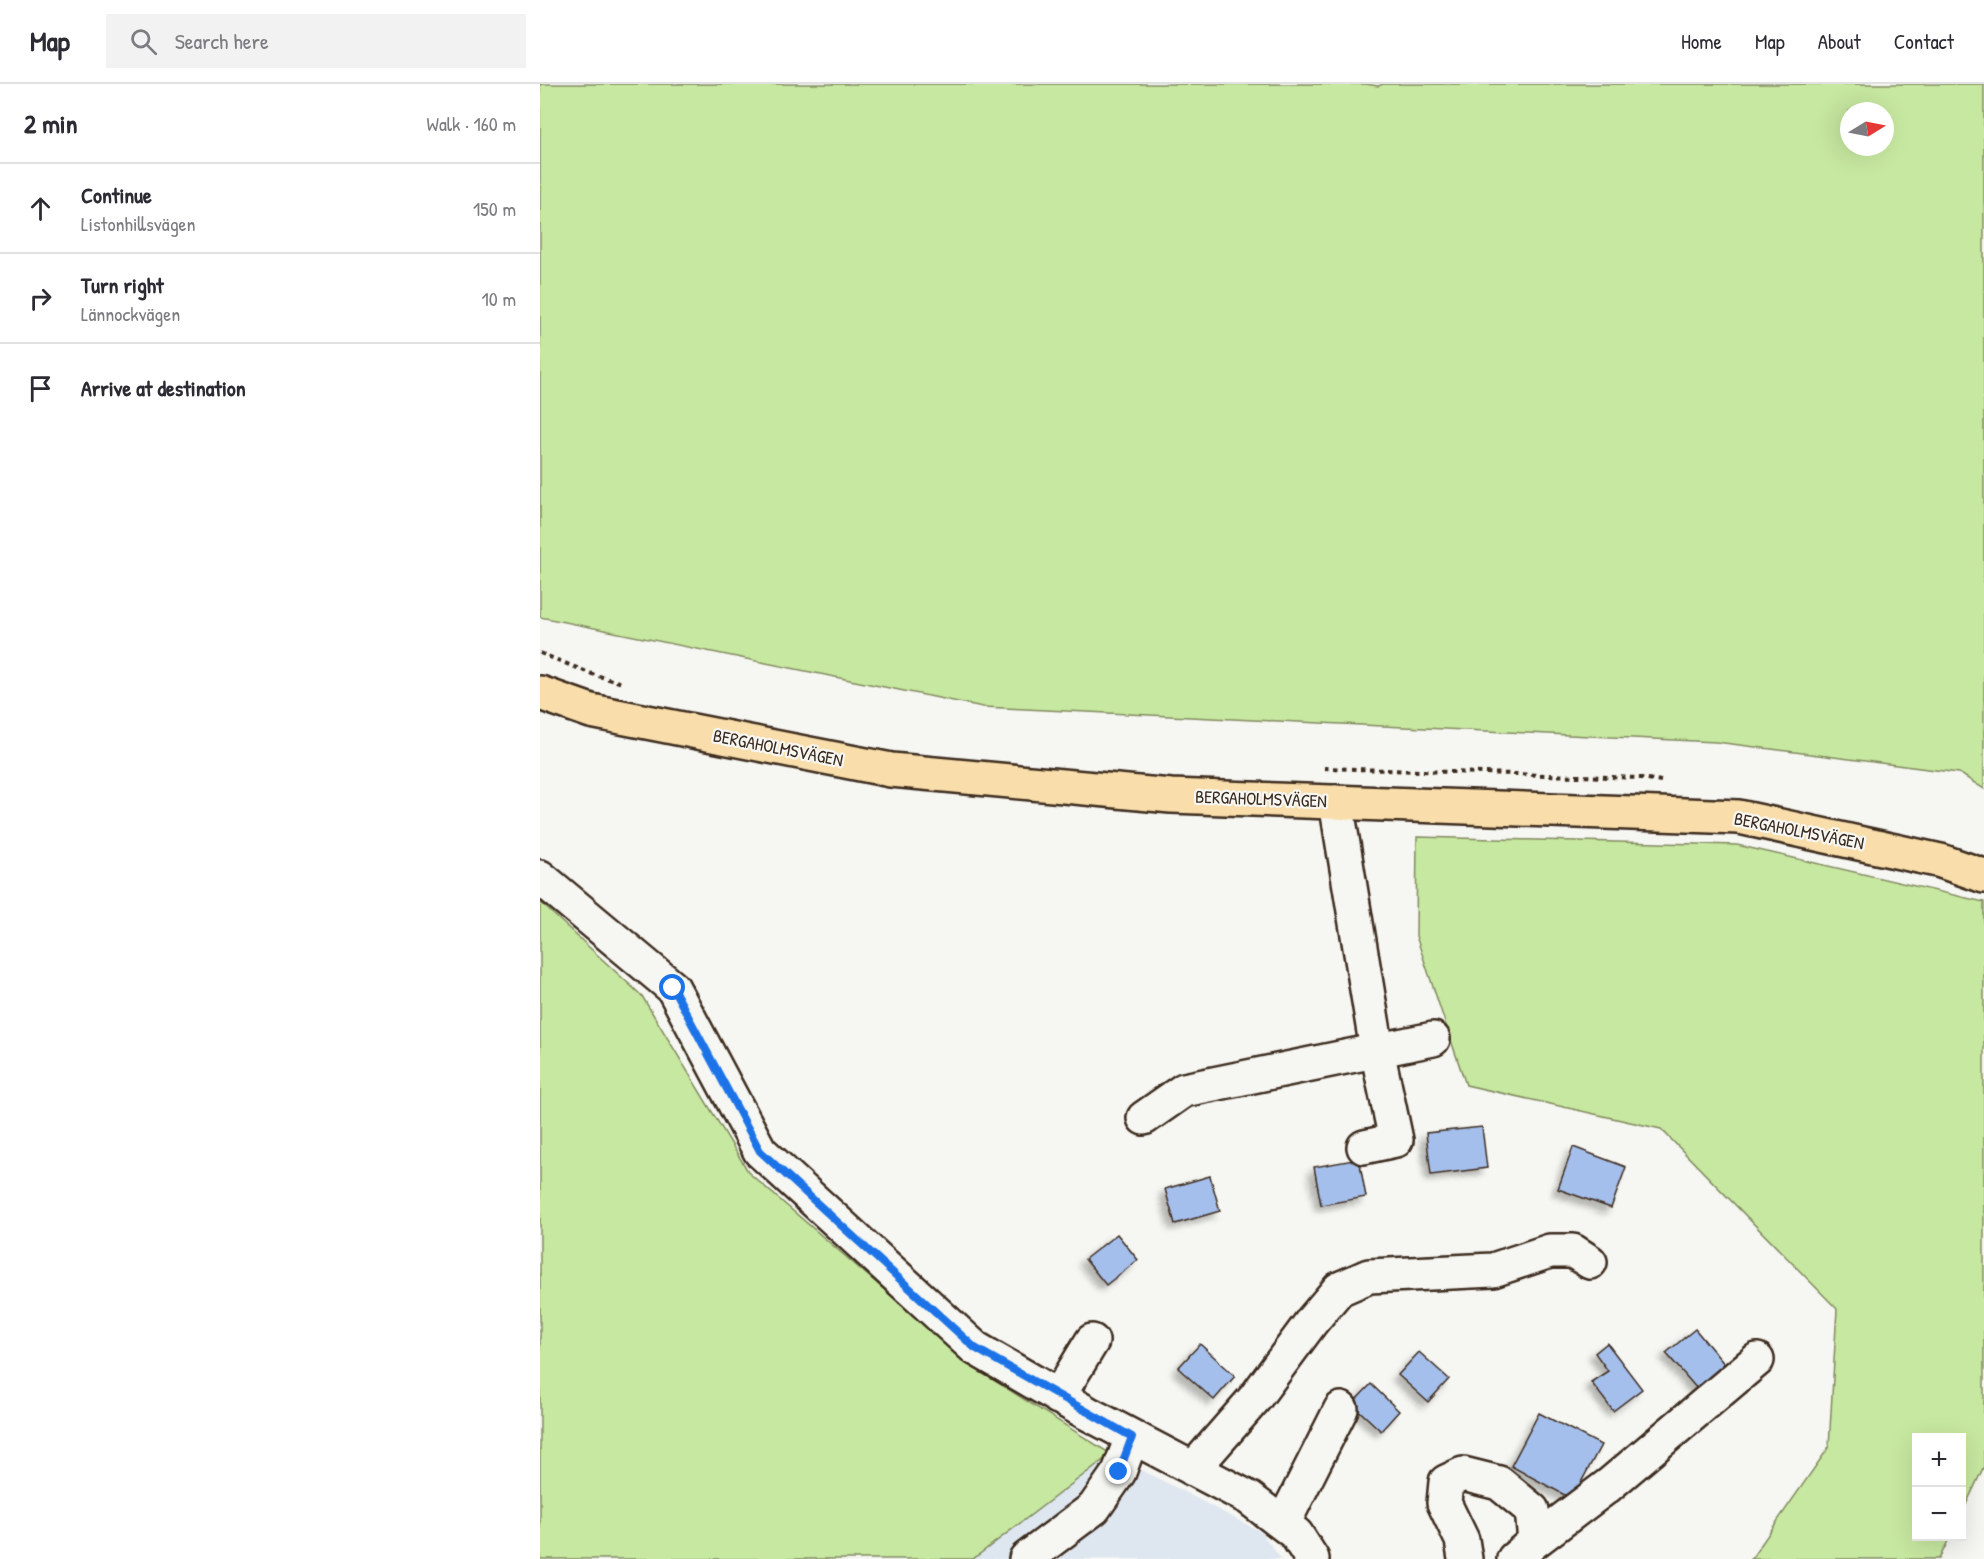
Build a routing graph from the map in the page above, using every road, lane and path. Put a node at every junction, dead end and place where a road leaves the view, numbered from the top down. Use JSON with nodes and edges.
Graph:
{"nodes":[{"id":1,"x":540,"y":653,"type":"edge"},
{"id":2,"x":625,"y":684,"type":"dead end"},
{"id":3,"x":540,"y":693,"type":"edge"},
{"id":4,"x":1313,"y":768,"type":"dead end"},
{"id":5,"x":1663,"y":781,"type":"dead end"},
{"id":6,"x":1336,"y":802,"type":"junction"},
{"id":7,"x":1984,"y":876,"type":"edge"},
{"id":8,"x":540,"y":877,"type":"edge"},
{"id":9,"x":1433,"y":1039,"type":"dead end"},
{"id":10,"x":1377,"y":1050,"type":"junction"},
{"id":11,"x":1144,"y":1118,"type":"dead end"},
{"id":12,"x":1364,"y":1147,"type":"dead end"},
{"id":13,"x":1590,"y":1262,"type":"dead end"},
{"id":14,"x":1092,"y":1341,"type":"dead end"},
{"id":15,"x":1757,"y":1360,"type":"dead end"},
{"id":16,"x":1059,"y":1396,"type":"junction"},
{"id":17,"x":1341,"y":1409,"type":"dead end"},
{"id":18,"x":1132,"y":1437,"type":"junction"},
{"id":19,"x":1193,"y":1469,"type":"junction"},
{"id":20,"x":1282,"y":1524,"type":"junction"},
{"id":21,"x":1524,"y":1550,"type":"edge"},
{"id":22,"x":1026,"y":1559,"type":"edge"},
{"id":23,"x":1312,"y":1559,"type":"edge"},
{"id":24,"x":1465,"y":1559,"type":"edge"}],
"edges":[{"from":1,"to":2,"type":"path"},
{"from":3,"to":6,"type":"main road","name":"BERGAHOLMSVÄGEN"},
{"from":4,"to":5,"type":"path"},
{"from":6,"to":7,"type":"main road","name":"BERGAHOLMSVÄGEN"},
{"from":6,"to":10,"type":"street"},
{"from":8,"to":16,"type":"street"},
{"from":9,"to":10,"type":"street"},
{"from":10,"to":11,"type":"street"},
{"from":10,"to":12,"type":"street"},
{"from":13,"to":19,"type":"street"},
{"from":14,"to":16,"type":"street"},
{"from":15,"to":21,"type":"street"},
{"from":16,"to":18,"type":"street"},
{"from":17,"to":20,"type":"street"},
{"from":18,"to":19,"type":"street"},
{"from":18,"to":22,"type":"street"},
{"from":19,"to":20,"type":"street"},
{"from":20,"to":23,"type":"street"},
{"from":21,"to":24,"type":"street"}]}
